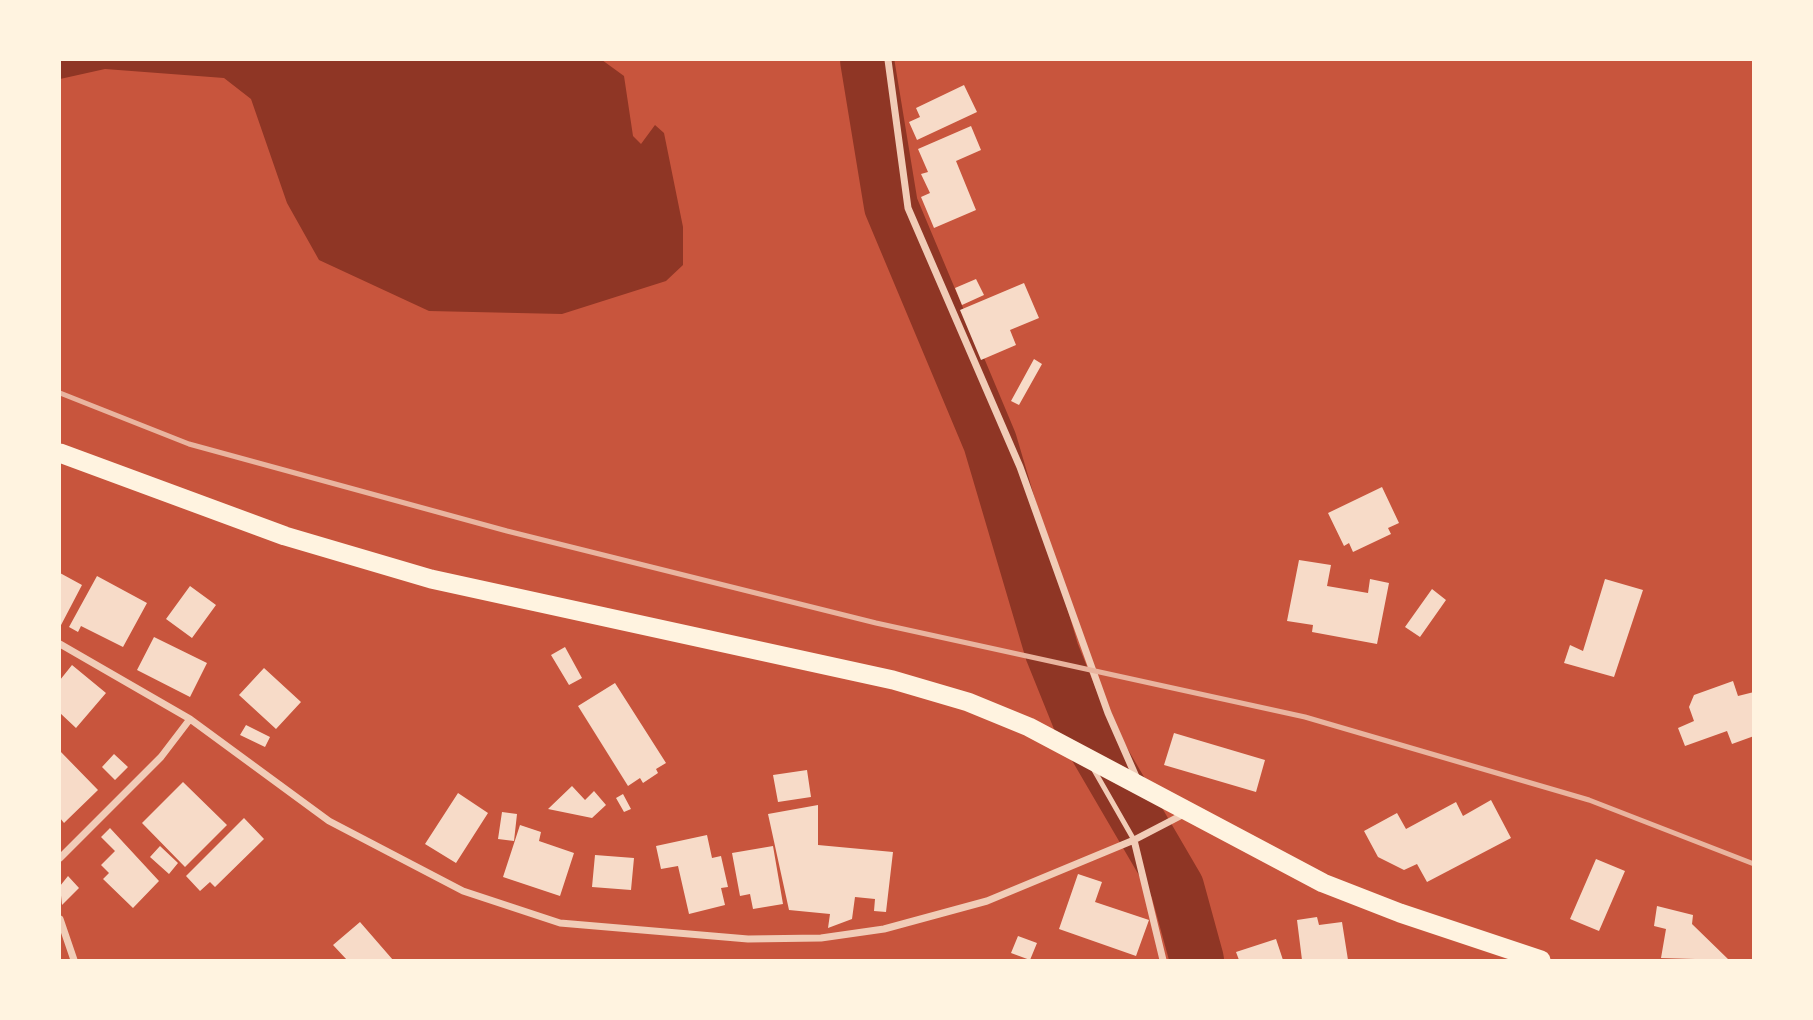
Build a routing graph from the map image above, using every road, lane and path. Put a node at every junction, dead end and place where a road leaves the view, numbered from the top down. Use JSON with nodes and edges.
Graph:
{"nodes":[{"id":1,"x":888,"y":60,"type":"edge"},
{"id":2,"x":60,"y":453,"type":"edge"},
{"id":3,"x":60,"y":644,"type":"edge"},
{"id":4,"x":190,"y":719,"type":"junction"},
{"id":5,"x":1092,"y":760,"type":"junction"},
{"id":6,"x":1135,"y":782,"type":"junction"},
{"id":7,"x":1188,"y":812,"type":"junction"},
{"id":8,"x":1134,"y":840,"type":"junction"},
{"id":9,"x":60,"y":858,"type":"edge"},
{"id":10,"x":60,"y":919,"type":"edge"},
{"id":11,"x":74,"y":961,"type":"edge"},
{"id":12,"x":1163,"y":961,"type":"edge"},
{"id":13,"x":1541,"y":961,"type":"edge"}],
"edges":[{"from":1,"to":6,"type":"street"},
{"from":2,"to":5,"type":"highway"},
{"from":3,"to":4,"type":"street"},
{"from":4,"to":8,"type":"street"},
{"from":4,"to":9,"type":"street"},
{"from":5,"to":6,"type":"highway"},
{"from":5,"to":8,"type":"lane"},
{"from":6,"to":7,"type":"highway"},
{"from":7,"to":8,"type":"street"},
{"from":7,"to":13,"type":"highway"},
{"from":8,"to":12,"type":"street"},
{"from":10,"to":11,"type":"street"}]}
